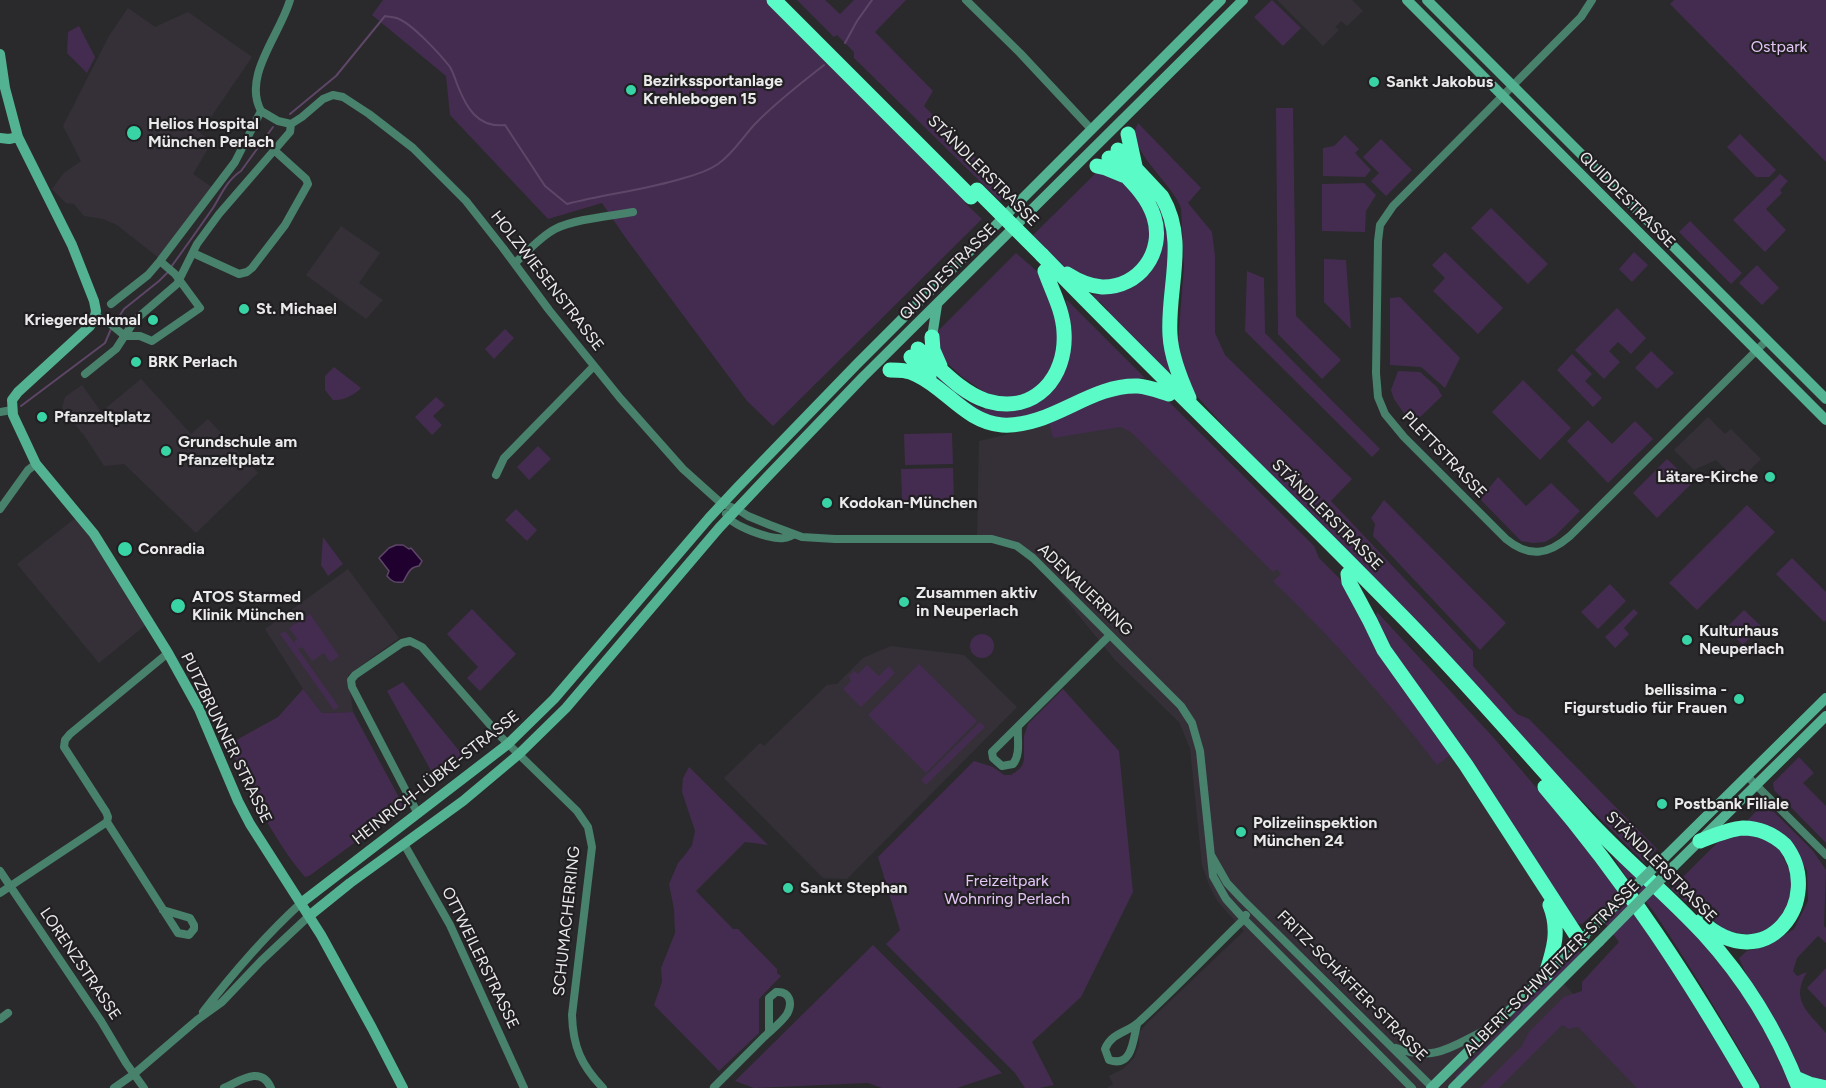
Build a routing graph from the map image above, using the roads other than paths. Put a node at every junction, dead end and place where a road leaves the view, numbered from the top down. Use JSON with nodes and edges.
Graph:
{"nodes":[{"id":1,"x":290,"y":0,"type":"edge"},
{"id":2,"x":774,"y":0,"type":"edge"},
{"id":3,"x":787,"y":0,"type":"edge"},
{"id":4,"x":966,"y":0,"type":"edge"},
{"id":5,"x":1221,"y":0,"type":"edge"},
{"id":6,"x":1243,"y":0,"type":"edge"},
{"id":7,"x":1407,"y":0,"type":"edge"},
{"id":8,"x":1427,"y":0,"type":"edge"},
{"id":9,"x":1592,"y":0,"type":"edge"},
{"id":10,"x":0,"y":54,"type":"edge"},
{"id":11,"x":1512,"y":86,"type":"junction"},
{"id":12,"x":1503,"y":96,"type":"junction"},
{"id":13,"x":261,"y":111,"type":"junction"},
{"id":14,"x":1128,"y":115,"type":"junction"},
{"id":15,"x":291,"y":124,"type":"junction"},
{"id":16,"x":1092,"y":130,"type":"junction"},
{"id":17,"x":1128,"y":134,"type":"joint"},
{"id":18,"x":18,"y":137,"type":"junction"},
{"id":19,"x":0,"y":138,"type":"edge"},
{"id":20,"x":1101,"y":141,"type":"junction"},
{"id":21,"x":274,"y":150,"type":"junction"},
{"id":22,"x":1108,"y":158,"type":"junction"},
{"id":23,"x":1070,"y":171,"type":"junction"},
{"id":24,"x":1131,"y":173,"type":"junction"},
{"id":25,"x":974,"y":194,"type":"junction"},
{"id":26,"x":633,"y":212,"type":"dead end"},
{"id":27,"x":193,"y":253,"type":"junction"},
{"id":28,"x":163,"y":263,"type":"junction"},
{"id":29,"x":515,"y":263,"type":"junction"},
{"id":30,"x":1044,"y":263,"type":"junction"},
{"id":31,"x":177,"y":276,"type":"junction"},
{"id":32,"x":111,"y":304,"type":"dead end"},
{"id":33,"x":937,"y":304,"type":"junction"},
{"id":34,"x":95,"y":316,"type":"junction"},
{"id":35,"x":891,"y":330,"type":"junction"},
{"id":36,"x":122,"y":333,"type":"junction"},
{"id":37,"x":932,"y":337,"type":"joint"},
{"id":38,"x":901,"y":340,"type":"junction"},
{"id":39,"x":1767,"y":340,"type":"junction"},
{"id":40,"x":1757,"y":351,"type":"junction"},
{"id":41,"x":914,"y":353,"type":"junction"},
{"id":42,"x":594,"y":366,"type":"junction"},
{"id":43,"x":941,"y":369,"type":"junction"},
{"id":44,"x":890,"y":370,"type":"joint"},
{"id":45,"x":85,"y":374,"type":"dead end"},
{"id":46,"x":864,"y":377,"type":"junction"},
{"id":47,"x":944,"y":393,"type":"junction"},
{"id":48,"x":1169,"y":394,"type":"junction"},
{"id":49,"x":1826,"y":399,"type":"edge"},
{"id":50,"x":1192,"y":406,"type":"junction"},
{"id":51,"x":12,"y":410,"type":"junction"},
{"id":52,"x":0,"y":412,"type":"edge"},
{"id":53,"x":1826,"y":420,"type":"edge"},
{"id":54,"x":36,"y":464,"type":"junction"},
{"id":55,"x":496,"y":476,"type":"dead end"},
{"id":56,"x":722,"y":504,"type":"junction"},
{"id":57,"x":0,"y":509,"type":"edge"},
{"id":58,"x":737,"y":509,"type":"junction"},
{"id":59,"x":728,"y":519,"type":"junction"},
{"id":60,"x":793,"y":535,"type":"junction"},
{"id":61,"x":1348,"y":574,"type":"junction"},
{"id":62,"x":1110,"y":635,"type":"junction"},
{"id":63,"x":168,"y":653,"type":"junction"},
{"id":64,"x":1826,"y":698,"type":"edge"},
{"id":65,"x":1826,"y":716,"type":"edge"},
{"id":66,"x":1018,"y":727,"type":"junction"},
{"id":67,"x":508,"y":744,"type":"junction"},
{"id":68,"x":519,"y":754,"type":"junction"},
{"id":69,"x":1747,"y":776,"type":"junction"},
{"id":70,"x":1756,"y":785,"type":"junction"},
{"id":71,"x":418,"y":814,"type":"junction"},
{"id":72,"x":106,"y":822,"type":"junction"},
{"id":73,"x":1700,"y":841,"type":"junction"},
{"id":74,"x":404,"y":844,"type":"junction"},
{"id":75,"x":1211,"y":855,"type":"junction"},
{"id":76,"x":1826,"y":855,"type":"edge"},
{"id":77,"x":0,"y":871,"type":"edge"},
{"id":78,"x":1540,"y":880,"type":"junction"},
{"id":79,"x":1642,"y":880,"type":"junction"},
{"id":80,"x":11,"y":887,"type":"junction"},
{"id":81,"x":1651,"y":890,"type":"junction"},
{"id":82,"x":0,"y":893,"type":"edge"},
{"id":83,"x":1667,"y":898,"type":"junction"},
{"id":84,"x":301,"y":903,"type":"junction"},
{"id":85,"x":1250,"y":906,"type":"junction"},
{"id":86,"x":163,"y":910,"type":"dead end"},
{"id":87,"x":309,"y":916,"type":"junction"},
{"id":88,"x":1244,"y":920,"type":"junction"},
{"id":89,"x":1591,"y":940,"type":"junction"},
{"id":90,"x":1546,"y":974,"type":"junction"},
{"id":91,"x":8,"y":1013,"type":"dead end"},
{"id":92,"x":0,"y":1019,"type":"edge"},
{"id":93,"x":197,"y":1020,"type":"junction"},
{"id":94,"x":1137,"y":1024,"type":"junction"},
{"id":95,"x":1491,"y":1028,"type":"junction"},
{"id":96,"x":769,"y":1032,"type":"dead end"},
{"id":97,"x":1394,"y":1047,"type":"junction"},
{"id":98,"x":134,"y":1074,"type":"junction"},
{"id":99,"x":1797,"y":1083,"type":"edge"},
{"id":100,"x":714,"y":1087,"type":"edge"},
{"id":101,"x":114,"y":1088,"type":"edge"},
{"id":102,"x":144,"y":1088,"type":"edge"},
{"id":103,"x":224,"y":1088,"type":"edge"},
{"id":104,"x":271,"y":1088,"type":"edge"},
{"id":105,"x":403,"y":1088,"type":"edge"},
{"id":106,"x":524,"y":1088,"type":"edge"},
{"id":107,"x":603,"y":1088,"type":"edge"},
{"id":108,"x":1412,"y":1088,"type":"edge"},
{"id":109,"x":1432,"y":1088,"type":"edge"},
{"id":110,"x":1453,"y":1088,"type":"edge"},
{"id":111,"x":1752,"y":1088,"type":"edge"},
{"id":112,"x":1826,"y":1088,"type":"edge"}],
"edges":[{"from":1,"to":13,"type":"street"},
{"from":2,"to":25,"type":"highway","name":"STÄNDLERSTRASSE"},
{"from":3,"to":25,"type":"highway","name":"STÄNDLERSTRASSE"},
{"from":4,"to":16,"type":"street"},
{"from":5,"to":16,"type":"main road","name":"QUIDDESTRASSE"},
{"from":6,"to":14,"type":"main road","name":"QUIDDESTRASSE"},
{"from":7,"to":12,"type":"main road","name":"QUIDDESTRASSE"},
{"from":8,"to":11,"type":"main road","name":"QUIDDESTRASSE"},
{"from":9,"to":11,"type":"street","name":"PLETTSTRASSE"},
{"from":10,"to":18,"type":"main road"},
{"from":11,"to":12,"type":"street","name":"PLETTSTRASSE"},
{"from":11,"to":39,"type":"main road","name":"QUIDDESTRASSE"},
{"from":12,"to":40,"type":"main road","name":"QUIDDESTRASSE"},
{"from":12,"to":40,"type":"street","name":"PLETTSTRASSE"},
{"from":13,"to":15,"type":"street"},
{"from":13,"to":28,"type":"street"},
{"from":14,"to":17,"type":"main road"},
{"from":14,"to":20,"type":"main road","name":"QUIDDESTRASSE"},
{"from":15,"to":21,"type":"street"},
{"from":15,"to":29,"type":"street","name":"HOLZWIESENSTRASSE"},
{"from":16,"to":20,"type":"main road"},
{"from":16,"to":35,"type":"main road","name":"QUIDDESTRASSE"},
{"from":17,"to":24,"type":"highway"},
{"from":18,"to":19,"type":"main road"},
{"from":18,"to":34,"type":"main road"},
{"from":20,"to":22,"type":"main road"},
{"from":20,"to":23,"type":"main road","name":"QUIDDESTRASSE"},
{"from":21,"to":27,"type":"street"},
{"from":21,"to":27,"type":"street"},
{"from":22,"to":23,"type":"main road"},
{"from":22,"to":24,"type":"highway"},
{"from":22,"to":24,"type":"highway"},
{"from":23,"to":33,"type":"main road","name":"QUIDDESTRASSE"},
{"from":24,"to":30,"type":"highway"},
{"from":24,"to":50,"type":"highway"},
{"from":25,"to":30,"type":"highway","name":"STÄNDLERSTRASSE"},
{"from":26,"to":29,"type":"street"},
{"from":27,"to":31,"type":"street"},
{"from":28,"to":31,"type":"street"},
{"from":28,"to":32,"type":"street"},
{"from":29,"to":42,"type":"street","name":"HOLZWIESENSTRASSE"},
{"from":30,"to":43,"type":"highway"},
{"from":30,"to":48,"type":"highway","name":"STÄNDLERSTRASSE"},
{"from":30,"to":50,"type":"highway","name":"STÄNDLERSTRASSE"},
{"from":31,"to":36,"type":"street"},
{"from":31,"to":36,"type":"street"},
{"from":33,"to":37,"type":"main road"},
{"from":33,"to":38,"type":"main road","name":"QUIDDESTRASSE"},
{"from":34,"to":36,"type":"street"},
{"from":34,"to":51,"type":"main road"},
{"from":35,"to":38,"type":"main road"},
{"from":35,"to":56,"type":"main road","name":"QUIDDESTRASSE"},
{"from":36,"to":45,"type":"street"},
{"from":37,"to":43,"type":"highway"},
{"from":38,"to":41,"type":"main road"},
{"from":38,"to":46,"type":"main road","name":"QUIDDESTRASSE"},
{"from":39,"to":40,"type":"street","name":"PLETTSTRASSE"},
{"from":39,"to":49,"type":"main road","name":"QUIDDESTRASSE"},
{"from":40,"to":53,"type":"main road","name":"QUIDDESTRASSE"},
{"from":41,"to":43,"type":"highway"},
{"from":41,"to":47,"type":"highway"},
{"from":42,"to":55,"type":"street"},
{"from":42,"to":56,"type":"street","name":"HOLZWIESENSTRASSE"},
{"from":44,"to":46,"type":"main road"},
{"from":44,"to":47,"type":"highway"},
{"from":46,"to":58,"type":"main road","name":"QUIDDESTRASSE"},
{"from":47,"to":48,"type":"highway"},
{"from":48,"to":61,"type":"highway","name":"STÄNDLERSTRASSE"},
{"from":50,"to":83,"type":"highway","name":"STÄNDLERSTRASSE"},
{"from":51,"to":52,"type":"street"},
{"from":51,"to":54,"type":"main road","name":"PUTZBRUNNER STRASSE"},
{"from":54,"to":57,"type":"street"},
{"from":54,"to":63,"type":"main road","name":"PUTZBRUNNER STRASSE"},
{"from":56,"to":58,"type":"street","name":"ADENAUERRING"},
{"from":56,"to":59,"type":"street"},
{"from":56,"to":67,"type":"main road","name":"HEINRICH-LÜBKE-STRASSE"},
{"from":58,"to":59,"type":"main road","name":"QUIDDESTRASSE"},
{"from":58,"to":60,"type":"street","name":"ADENAUERRING"},
{"from":59,"to":60,"type":"street","name":"ADENAUERRING"},
{"from":59,"to":68,"type":"main road","name":"HEINRICH-LÜBKE-STRASSE"},
{"from":60,"to":62,"type":"street","name":"ADENAUERRING"},
{"from":61,"to":78,"type":"highway"},
{"from":61,"to":111,"type":"highway","name":"STÄNDLERSTRASSE"},
{"from":62,"to":66,"type":"street"},
{"from":62,"to":75,"type":"street","name":"ADENAUERRING"},
{"from":63,"to":72,"type":"street"},
{"from":63,"to":84,"type":"main road","name":"PUTZBRUNNER STRASSE"},
{"from":64,"to":69,"type":"main road","name":"ALBERT-SCHWEITZER-STRASSE"},
{"from":65,"to":70,"type":"main road","name":"ALBERT-SCHWEITZER-STRASSE"},
{"from":66,"to":66,"type":"street"},
{"from":67,"to":68,"type":"street","name":"SCHUMACHERRING"},
{"from":67,"to":71,"type":"main road","name":"HEINRICH-LÜBKE-STRASSE"},
{"from":67,"to":71,"type":"street","name":"SCHUMACHERRING"},
{"from":68,"to":74,"type":"main road","name":"HEINRICH-LÜBKE-STRASSE"},
{"from":68,"to":107,"type":"street","name":"SCHUMACHERRING"},
{"from":69,"to":70,"type":"street"},
{"from":69,"to":79,"type":"main road","name":"ALBERT-SCHWEITZER-STRASSE","bridge":true},
{"from":70,"to":73,"type":"main road","name":"ALBERT-SCHWEITZER-STRASSE"},
{"from":70,"to":76,"type":"street"},
{"from":71,"to":84,"type":"main road","name":"HEINRICH-LÜBKE-STRASSE"},
{"from":72,"to":80,"type":"street"},
{"from":72,"to":86,"type":"street"},
{"from":73,"to":81,"type":"main road","name":"ALBERT-SCHWEITZER-STRASSE","bridge":true},
{"from":73,"to":83,"type":"highway"},
{"from":74,"to":87,"type":"main road","name":"HEINRICH-LÜBKE-STRASSE"},
{"from":74,"to":106,"type":"street","name":"OTTWEILERSTRASSE"},
{"from":75,"to":85,"type":"street","name":"ADENAUERRING"},
{"from":75,"to":88,"type":"street","name":"ADENAUERRING"},
{"from":77,"to":80,"type":"street","name":"LORENZSTRASSE"},
{"from":78,"to":89,"type":"highway"},
{"from":78,"to":90,"type":"highway"},
{"from":79,"to":81,"type":"main road","bridge":true},
{"from":79,"to":89,"type":"main road","name":"ALBERT-SCHWEITZER-STRASSE","bridge":true},
{"from":80,"to":82,"type":"street"},
{"from":80,"to":98,"type":"street","name":"LORENZSTRASSE"},
{"from":81,"to":89,"type":"main road","name":"ALBERT-SCHWEITZER-STRASSE","bridge":true},
{"from":83,"to":99,"type":"highway","name":"STÄNDLERSTRASSE"},
{"from":84,"to":87,"type":"main road","name":"PUTZBRUNNER STRASSE"},
{"from":84,"to":93,"type":"street"},
{"from":85,"to":88,"type":"street"},
{"from":85,"to":97,"type":"street","name":"FRITZ-SCHÄFFER-STRASSE"},
{"from":87,"to":93,"type":"street"},
{"from":87,"to":105,"type":"main road","name":"PUTZBRUNNER STRASSE"},
{"from":88,"to":94,"type":"street"},
{"from":88,"to":108,"type":"street","name":"FRITZ-SCHÄFFER-STRASSE"},
{"from":89,"to":90,"type":"main road","name":"ALBERT-SCHWEITZER-STRASSE"},
{"from":89,"to":110,"type":"main road","name":"ALBERT-SCHWEITZER-STRASSE"},
{"from":90,"to":95,"type":"main road","name":"ALBERT-SCHWEITZER-STRASSE"},
{"from":91,"to":92,"type":"street"},
{"from":93,"to":98,"type":"street"},
{"from":94,"to":94,"type":"street"},
{"from":95,"to":97,"type":"street","name":"ALBERT-SCHWEITZER-STRASSE"},
{"from":95,"to":109,"type":"main road","name":"ALBERT-SCHWEITZER-STRASSE"},
{"from":96,"to":100,"type":"street"},
{"from":97,"to":109,"type":"street","name":"FRITZ-SCHÄFFER-STRASSE"},
{"from":98,"to":101,"type":"street"},
{"from":98,"to":102,"type":"street","name":"LORENZSTRASSE"},
{"from":99,"to":112,"type":"highway"},
{"from":103,"to":104,"type":"street"}]}
